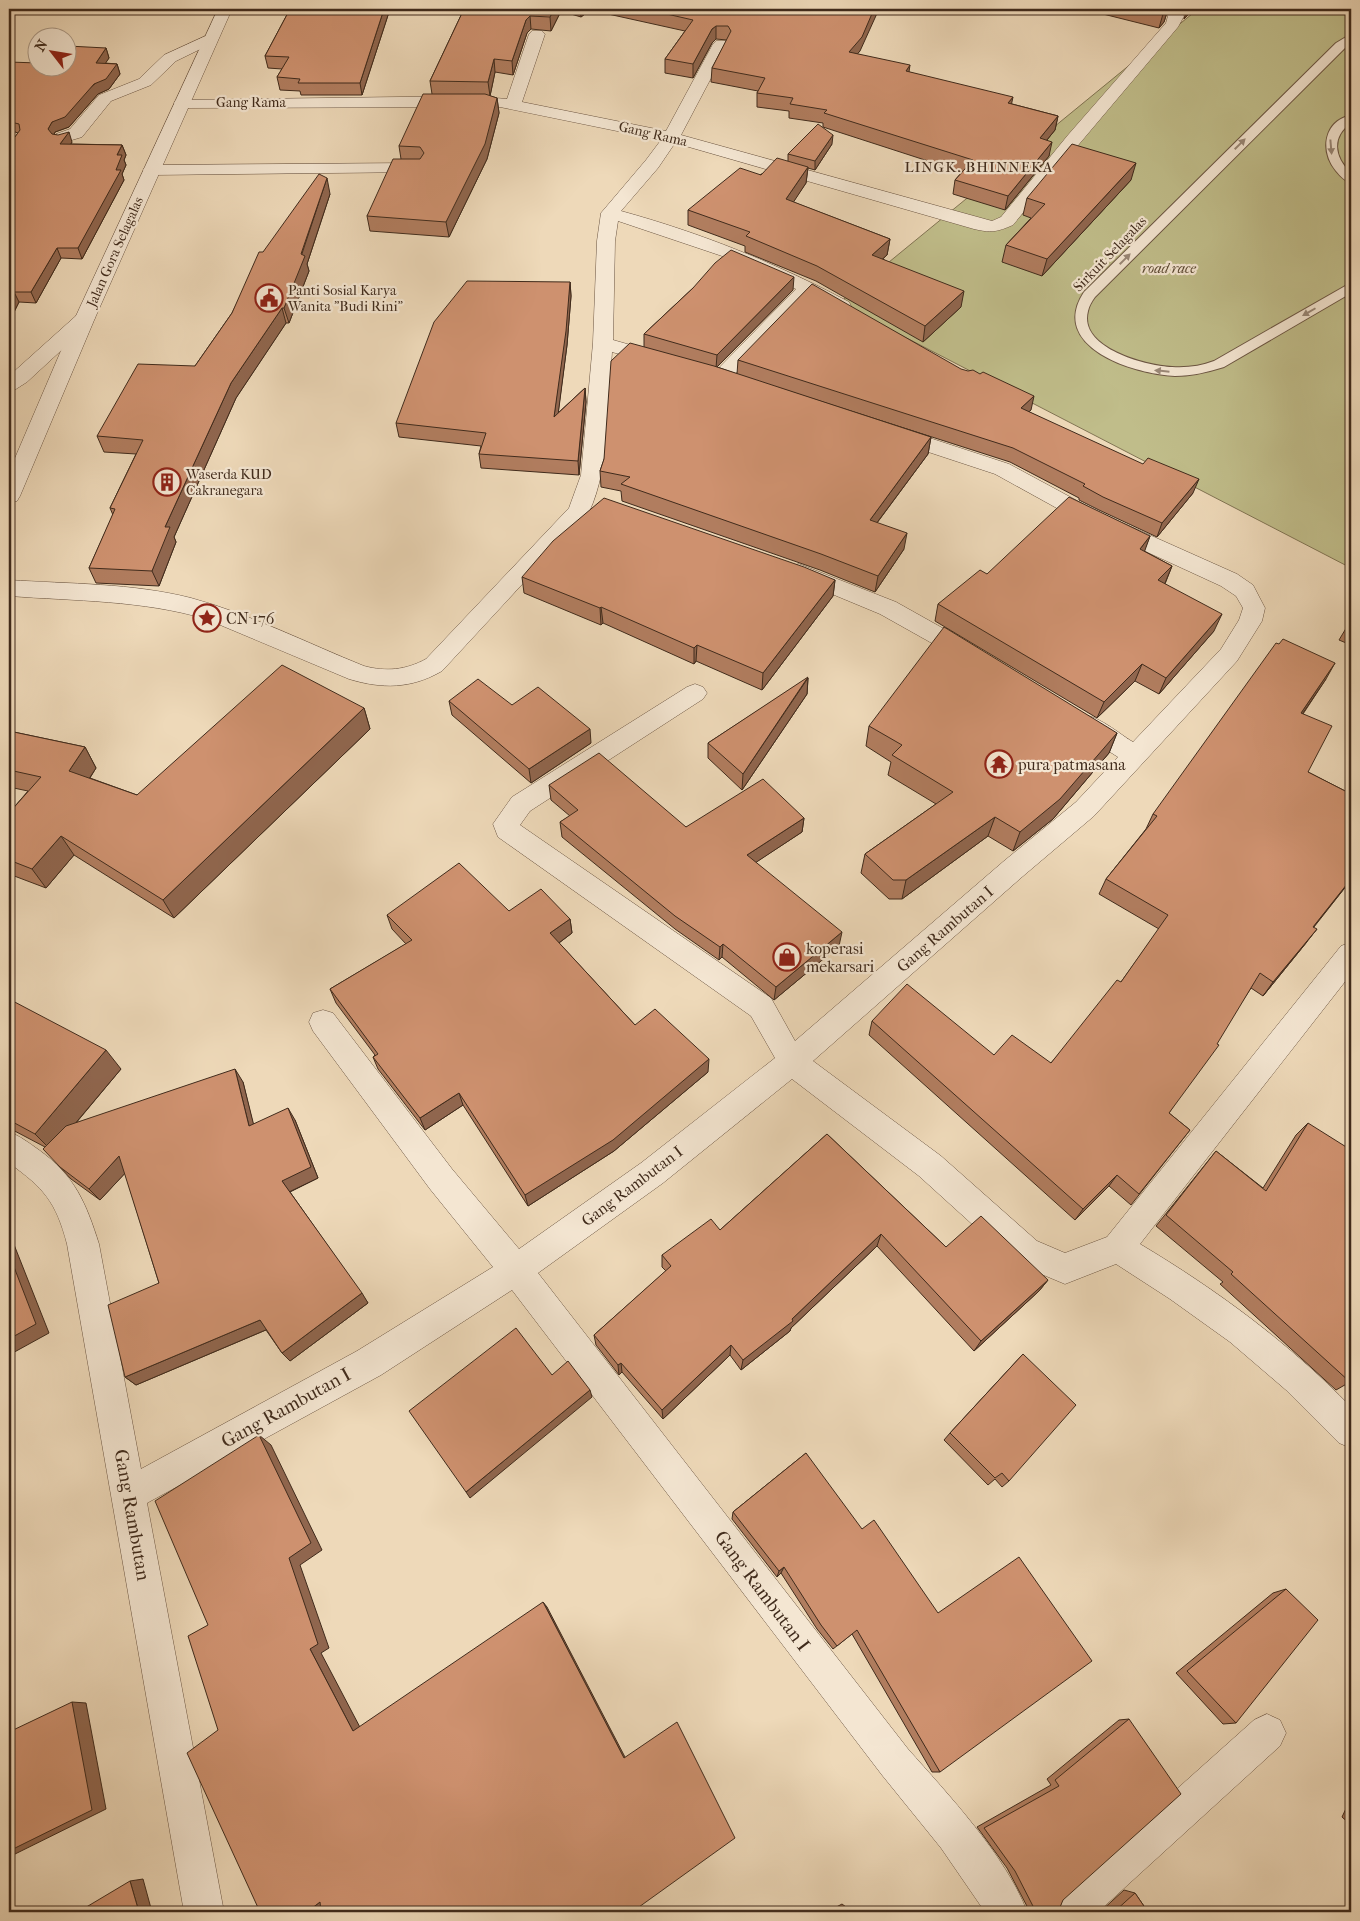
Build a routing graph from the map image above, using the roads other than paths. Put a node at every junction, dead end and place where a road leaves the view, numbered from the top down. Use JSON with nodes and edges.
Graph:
{"nodes":[{"id":1,"x":225,"y":9,"type":"edge"},
{"id":2,"x":1172,"y":9,"type":"edge"},
{"id":3,"x":537,"y":34,"type":"edge"},
{"id":4,"x":1351,"y":38,"type":"edge"},
{"id":5,"x":210,"y":39,"type":"junction"},
{"id":6,"x":721,"y":44,"type":"edge"},
{"id":7,"x":182,"y":103,"type":"junction"},
{"id":8,"x":513,"y":104,"type":"junction"},
{"id":9,"x":1351,"y":118,"type":"edge"},
{"id":10,"x":671,"y":137,"type":"junction"},
{"id":11,"x":62,"y":138,"type":"edge"},
{"id":12,"x":416,"y":168,"type":"edge"},
{"id":13,"x":152,"y":170,"type":"junction"},
{"id":14,"x":1351,"y":179,"type":"edge"},
{"id":15,"x":610,"y":213,"type":"junction"},
{"id":16,"x":808,"y":287,"type":"junction"},
{"id":17,"x":1351,"y":288,"type":"edge"},
{"id":18,"x":858,"y":316,"type":"edge"},
{"id":19,"x":86,"y":318,"type":"junction"},
{"id":20,"x":603,"y":342,"type":"junction"},
{"id":21,"x":676,"y":364,"type":"edge"},
{"id":22,"x":721,"y":377,"type":"edge"},
{"id":23,"x":9,"y":385,"type":"edge"},
{"id":24,"x":870,"y":425,"type":"edge"},
{"id":25,"x":9,"y":496,"type":"edge"},
{"id":26,"x":783,"y":567,"type":"edge"},
{"id":27,"x":9,"y":588,"type":"edge"},
{"id":28,"x":986,"y":663,"type":"edge"},
{"id":29,"x":696,"y":693,"type":"dead end"},
{"id":30,"x":1061,"y":709,"type":"edge"},
{"id":31,"x":1136,"y":756,"type":"junction"},
{"id":32,"x":1351,"y":954,"type":"edge"},
{"id":33,"x":323,"y":1022,"type":"dead end"},
{"id":34,"x":792,"y":1062,"type":"junction"},
{"id":35,"x":9,"y":1146,"type":"edge"},
{"id":36,"x":1118,"y":1248,"type":"junction"},
{"id":37,"x":516,"y":1270,"type":"junction"},
{"id":38,"x":1351,"y":1430,"type":"edge"},
{"id":39,"x":129,"y":1494,"type":"junction"},
{"id":40,"x":1267,"y":1733,"type":"dead end"},
{"id":41,"x":204,"y":1912,"type":"edge"},
{"id":42,"x":1007,"y":1912,"type":"edge"},
{"id":43,"x":1069,"y":1912,"type":"edge"}],
"edges":[{"from":1,"to":5,"type":"street","name":"Jalan Gora Selagalas"},
{"from":2,"to":10,"type":"street","name":"Gang Rama"},
{"from":3,"to":8,"type":"street"},
{"from":17,"to":4,"type":"lane","name":"Sirkuit Selagalas","one_way":true},
{"from":5,"to":7,"type":"street","name":"Jalan Gora Selagalas"},
{"from":5,"to":11,"type":"street"},
{"from":6,"to":10,"type":"street"},
{"from":7,"to":8,"type":"street","name":"Gang Rama"},
{"from":7,"to":13,"type":"street","name":"Jalan Gora Selagalas"},
{"from":8,"to":10,"type":"street","name":"Gang Rama"},
{"from":9,"to":14,"type":"lane","one_way":true},
{"from":10,"to":15,"type":"street"},
{"from":12,"to":13,"type":"street"},
{"from":13,"to":19,"type":"street","name":"Jalan Gora Selagalas"},
{"from":15,"to":16,"type":"street"},
{"from":15,"to":20,"type":"street"},
{"from":16,"to":18,"type":"street"},
{"from":16,"to":22,"type":"street"},
{"from":19,"to":23,"type":"street"},
{"from":19,"to":25,"type":"street","name":"Jalan Gora Selagalas"},
{"from":20,"to":21,"type":"street"},
{"from":20,"to":27,"type":"street"},
{"from":24,"to":31,"type":"street","name":"Gang Rambutan I"},
{"from":26,"to":28,"type":"street"},
{"from":29,"to":34,"type":"street"},
{"from":30,"to":31,"type":"street"},
{"from":31,"to":34,"type":"street","name":"Gang Rambutan I"},
{"from":32,"to":36,"type":"street"},
{"from":33,"to":37,"type":"street","name":"Gang Rambutan I"},
{"from":34,"to":36,"type":"street"},
{"from":34,"to":37,"type":"street","name":"Gang Rambutan I"},
{"from":35,"to":39,"type":"street","name":"Gang Rambutan"},
{"from":36,"to":38,"type":"street"},
{"from":37,"to":39,"type":"street","name":"Gang Rambutan I"},
{"from":37,"to":42,"type":"street","name":"Gang Rambutan I"},
{"from":39,"to":41,"type":"street","name":"Gang Rambutan"},
{"from":40,"to":43,"type":"street"}]}
